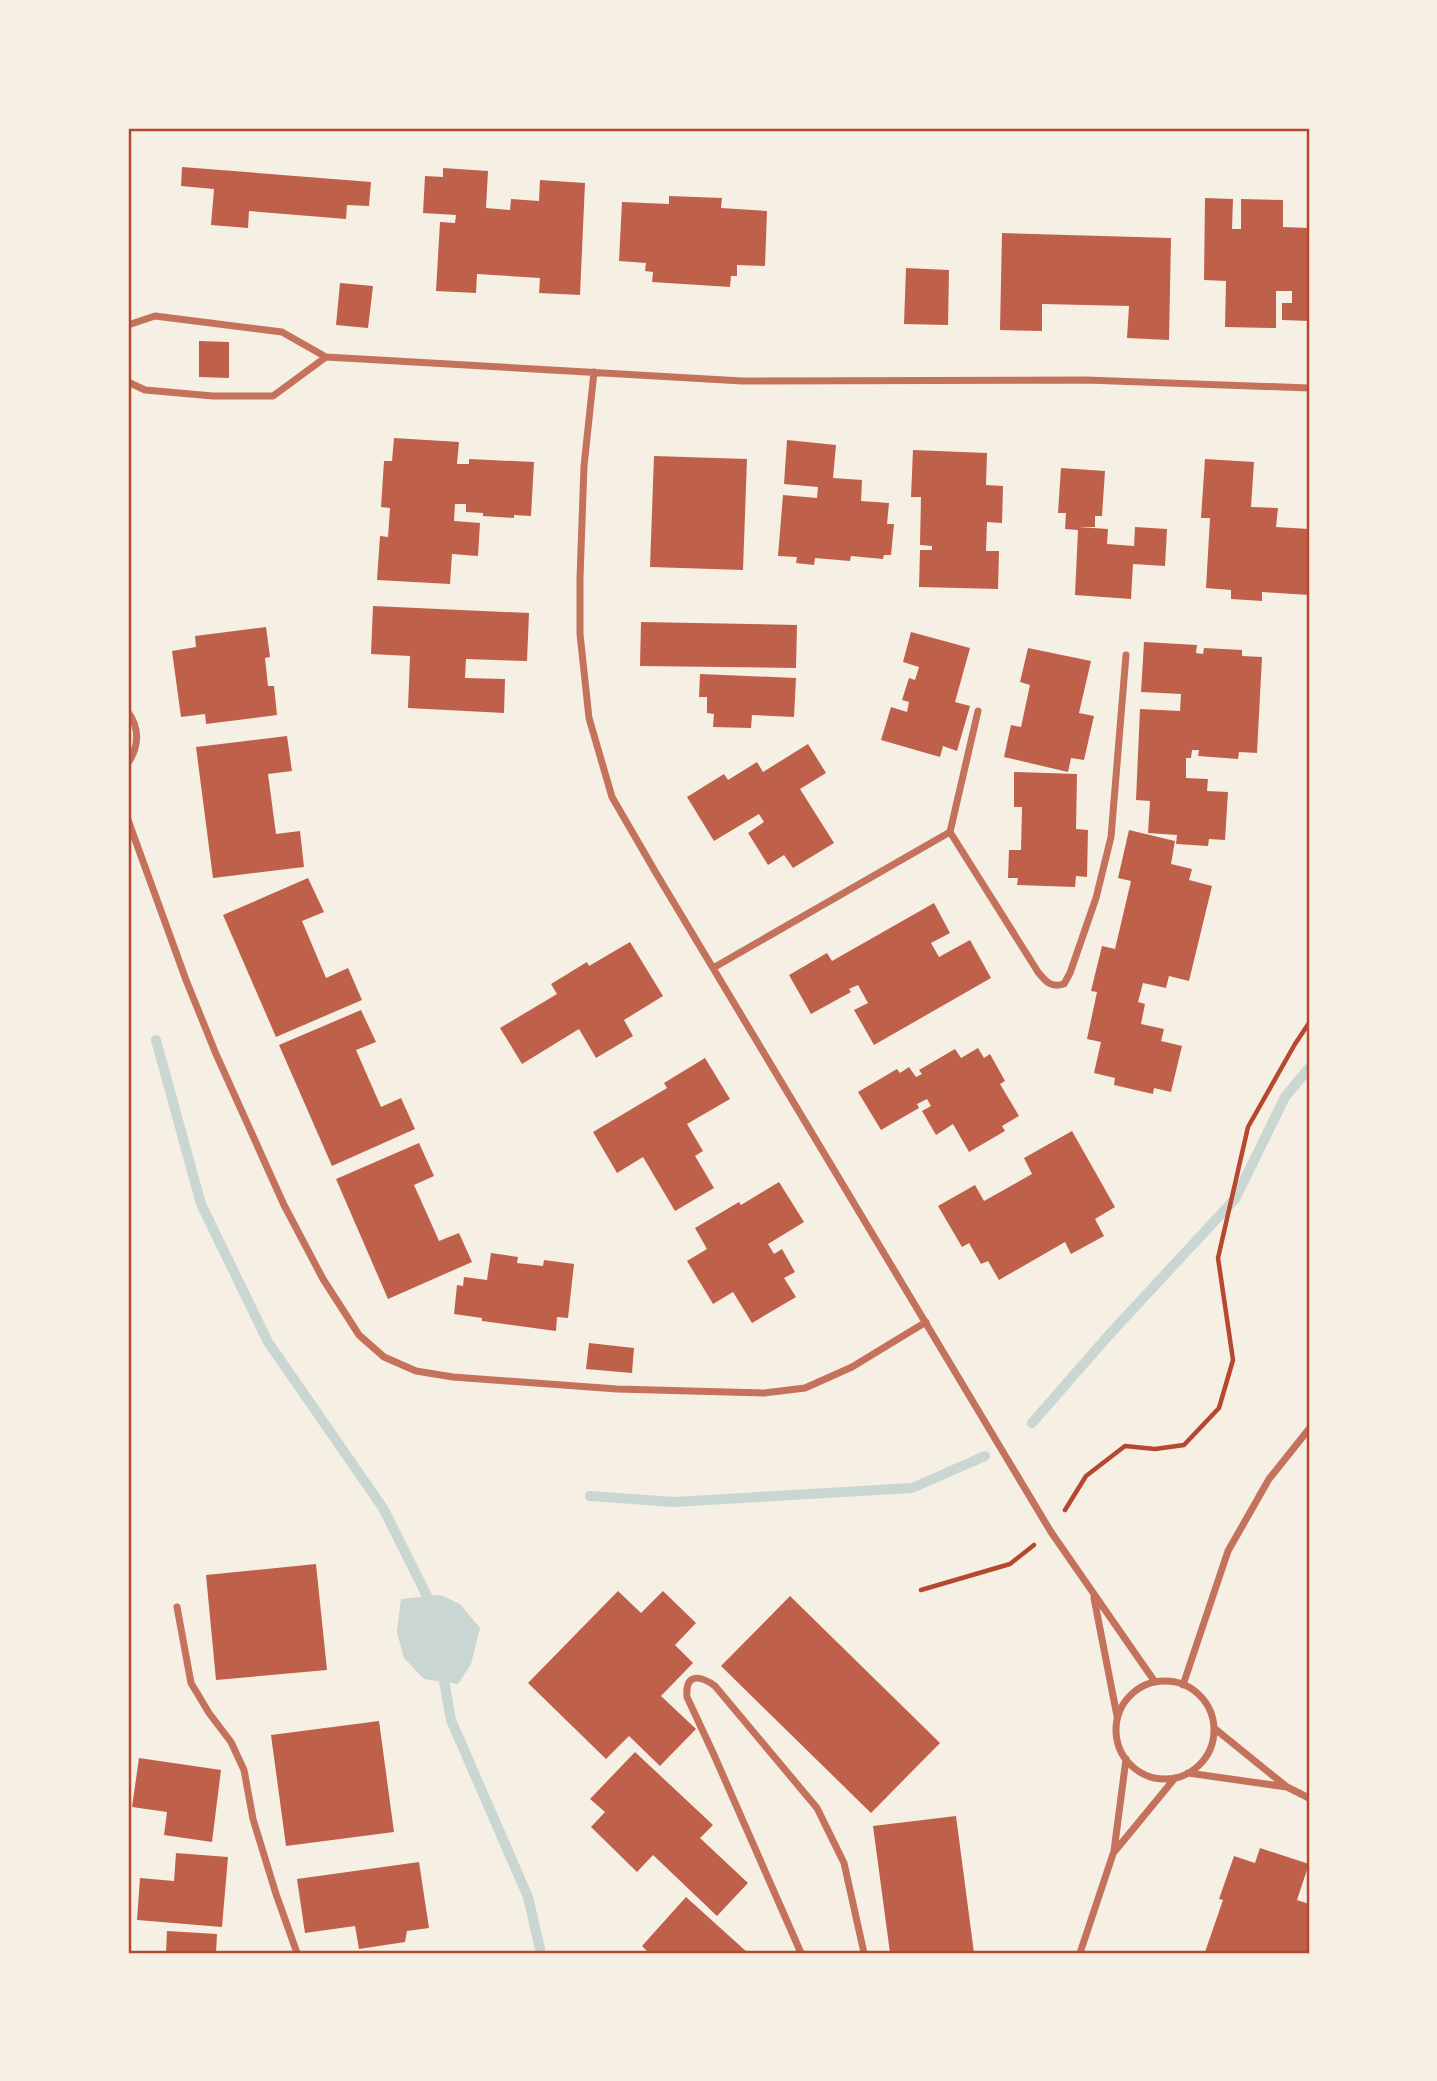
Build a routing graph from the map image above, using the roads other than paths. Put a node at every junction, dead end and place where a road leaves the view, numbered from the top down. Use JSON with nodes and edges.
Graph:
{"nodes":[{"id":1,"x":128,"y":325,"type":"edge"},
{"id":2,"x":326,"y":357,"type":"junction"},
{"id":3,"x":594,"y":372,"type":"junction"},
{"id":4,"x":128,"y":382,"type":"edge"},
{"id":5,"x":1309,"y":388,"type":"edge"},
{"id":6,"x":1126,"y":655,"type":"dead end"},
{"id":7,"x":978,"y":711,"type":"dead end"},
{"id":8,"x":128,"y":712,"type":"edge"},
{"id":9,"x":128,"y":763,"type":"edge"},
{"id":10,"x":128,"y":820,"type":"edge"},
{"id":11,"x":950,"y":832,"type":"junction"},
{"id":12,"x":713,"y":968,"type":"junction"},
{"id":13,"x":926,"y":1322,"type":"junction"},
{"id":14,"x":1309,"y":1429,"type":"edge"},
{"id":15,"x":1093,"y":1594,"type":"junction"},
{"id":16,"x":177,"y":1607,"type":"dead end"},
{"id":17,"x":1155,"y":1682,"type":"junction"},
{"id":18,"x":1183,"y":1685,"type":"junction"},
{"id":19,"x":1118,"y":1719,"type":"junction"},
{"id":20,"x":1214,"y":1728,"type":"junction"},
{"id":21,"x":1126,"y":1759,"type":"junction"},
{"id":22,"x":1188,"y":1773,"type":"junction"},
{"id":23,"x":1175,"y":1779,"type":"junction"},
{"id":24,"x":1287,"y":1787,"type":"junction"},
{"id":25,"x":1309,"y":1798,"type":"edge"},
{"id":26,"x":1114,"y":1851,"type":"junction"},
{"id":27,"x":297,"y":1953,"type":"edge"},
{"id":28,"x":801,"y":1953,"type":"edge"},
{"id":29,"x":864,"y":1953,"type":"edge"},
{"id":30,"x":1080,"y":1953,"type":"edge"}],
"edges":[{"from":1,"to":2,"type":"street"},
{"from":2,"to":3,"type":"street"},
{"from":2,"to":4,"type":"street"},
{"from":3,"to":5,"type":"street"},
{"from":3,"to":12,"type":"street"},
{"from":6,"to":11,"type":"street"},
{"from":7,"to":11,"type":"street"},
{"from":8,"to":9,"type":"street"},
{"from":10,"to":13,"type":"street"},
{"from":11,"to":12,"type":"street"},
{"from":12,"to":13,"type":"street"},
{"from":13,"to":15,"type":"street"},
{"from":14,"to":18,"type":"street"},
{"from":15,"to":17,"type":"street"},
{"from":15,"to":19,"type":"street"},
{"from":16,"to":27,"type":"street"},
{"from":17,"to":18,"type":"street"},
{"from":17,"to":19,"type":"street"},
{"from":18,"to":20,"type":"street"},
{"from":19,"to":21,"type":"street"},
{"from":20,"to":22,"type":"street"},
{"from":20,"to":24,"type":"street"},
{"from":21,"to":23,"type":"street"},
{"from":21,"to":26,"type":"street"},
{"from":22,"to":23,"type":"street"},
{"from":22,"to":24,"type":"street"},
{"from":23,"to":26,"type":"street"},
{"from":24,"to":25,"type":"street"},
{"from":26,"to":30,"type":"street"},
{"from":28,"to":29,"type":"street"}]}
